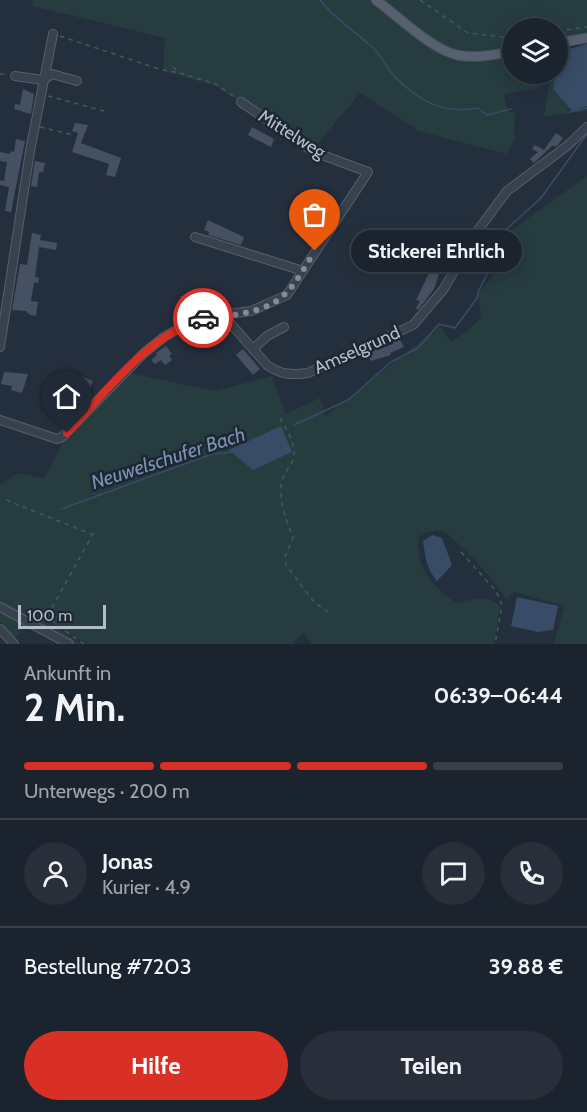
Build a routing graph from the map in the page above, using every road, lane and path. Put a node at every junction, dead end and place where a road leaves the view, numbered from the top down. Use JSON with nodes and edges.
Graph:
{"nodes":[{"id":1,"x":376,"y":0,"type":"edge"},
{"id":2,"x":420,"y":0,"type":"edge"},
{"id":3,"x":587,"y":27,"type":"edge"},
{"id":4,"x":568,"y":30,"type":"edge"},
{"id":5,"x":53,"y":34,"type":"joint"},
{"id":6,"x":502,"y":37,"type":"edge"},
{"id":7,"x":587,"y":38,"type":"edge"},
{"id":8,"x":568,"y":41,"type":"edge"},
{"id":9,"x":502,"y":53,"type":"edge"},
{"id":10,"x":173,"y":67,"type":"dead end"},
{"id":11,"x":180,"y":73,"type":"junction"},
{"id":12,"x":15,"y":76,"type":"dead end"},
{"id":13,"x":43,"y":80,"type":"junction"},
{"id":14,"x":77,"y":81,"type":"dead end"},
{"id":15,"x":40,"y":97,"type":"junction"},
{"id":16,"x":241,"y":102,"type":"joint"},
{"id":17,"x":104,"y":111,"type":"dead end"},
{"id":18,"x":35,"y":126,"type":"junction"},
{"id":19,"x":587,"y":127,"type":"edge"},
{"id":20,"x":74,"y":135,"type":"dead end"},
{"id":21,"x":195,"y":237,"type":"dead end"},
{"id":22,"x":303,"y":271,"type":"junction"},
{"id":23,"x":223,"y":315,"type":"junction"},
{"id":24,"x":284,"y":327,"type":"dead end"},
{"id":25,"x":0,"y":347,"type":"edge"},
{"id":26,"x":253,"y":349,"type":"junction"},
{"id":27,"x":280,"y":418,"type":"dead end"},
{"id":28,"x":0,"y":420,"type":"edge"},
{"id":29,"x":6,"y":500,"type":"dead end"},
{"id":30,"x":94,"y":532,"type":"dead end"},
{"id":31,"x":92,"y":535,"type":"junction"},
{"id":32,"x":461,"y":552,"type":"dead end"},
{"id":33,"x":0,"y":607,"type":"edge"},
{"id":34,"x":328,"y":612,"type":"dead end"},
{"id":35,"x":0,"y":629,"type":"edge"},
{"id":36,"x":14,"y":644,"type":"edge"},
{"id":37,"x":69,"y":644,"type":"edge"},
{"id":38,"x":84,"y":644,"type":"edge"},
{"id":39,"x":495,"y":644,"type":"edge"}],
"edges":[{"from":1,"to":9,"type":"main road"},
{"from":2,"to":6,"type":"path"},
{"from":3,"to":4,"type":"path"},
{"from":5,"to":11,"type":"path"},
{"from":5,"to":13,"type":"street"},
{"from":7,"to":8,"type":"main road"},
{"from":10,"to":11,"type":"path"},
{"from":11,"to":16,"type":"path"},
{"from":12,"to":13,"type":"street"},
{"from":13,"to":14,"type":"street"},
{"from":13,"to":15,"type":"street"},
{"from":15,"to":17,"type":"path"},
{"from":15,"to":18,"type":"street"},
{"from":16,"to":22,"type":"street","name":"Mittelweg"},
{"from":18,"to":20,"type":"path"},
{"from":18,"to":25,"type":"street"},
{"from":19,"to":26,"type":"street","name":"Amselgrund"},
{"from":21,"to":22,"type":"street"},
{"from":22,"to":23,"type":"street","name":"Mittelweg"},
{"from":23,"to":26,"type":"street","name":"Amselgrund"},
{"from":23,"to":28,"type":"street"},
{"from":24,"to":26,"type":"street"},
{"from":27,"to":34,"type":"path"},
{"from":29,"to":31,"type":"path"},
{"from":30,"to":31,"type":"path"},
{"from":31,"to":38,"type":"path"},
{"from":32,"to":39,"type":"path"},
{"from":33,"to":37,"type":"street"},
{"from":35,"to":36,"type":"street"}]}
